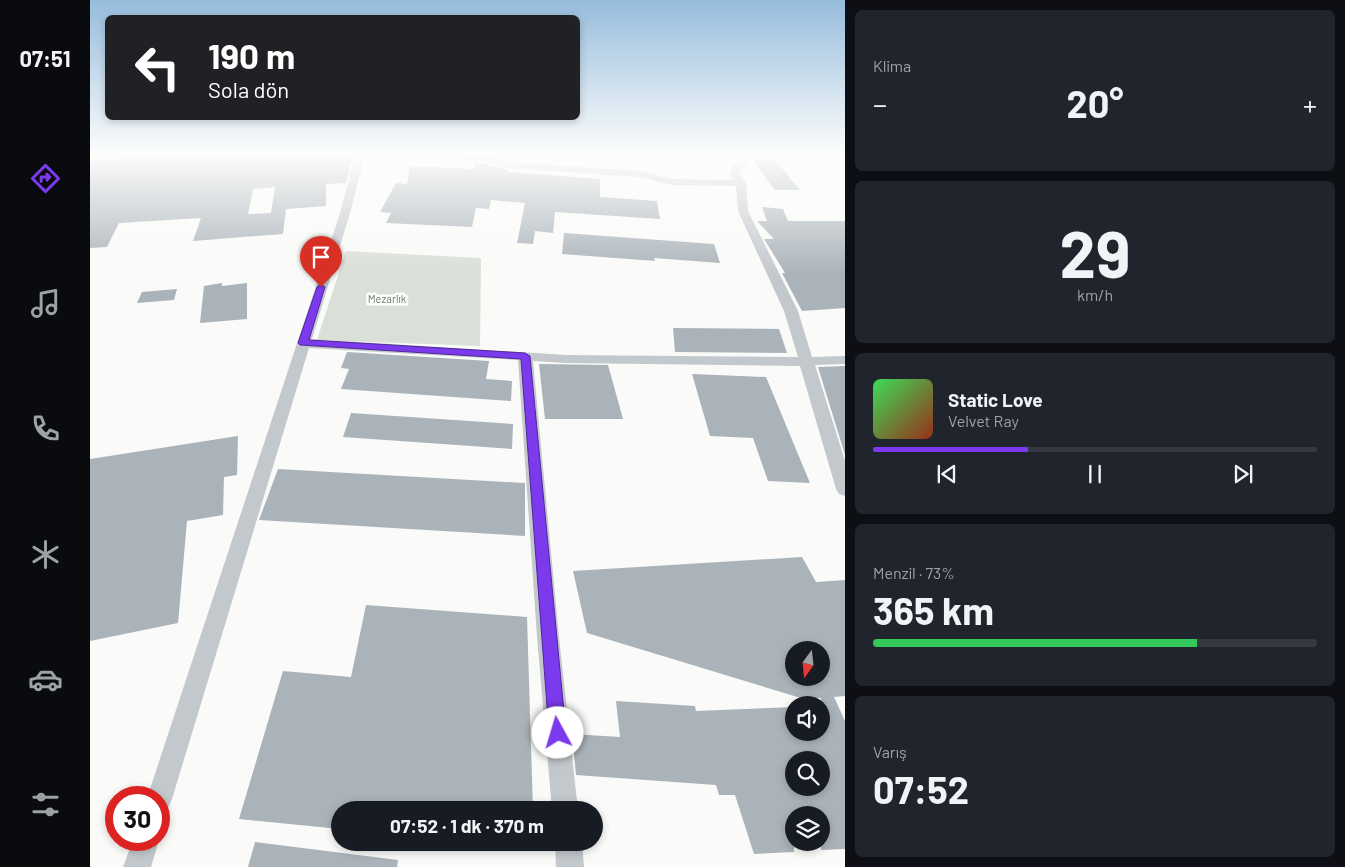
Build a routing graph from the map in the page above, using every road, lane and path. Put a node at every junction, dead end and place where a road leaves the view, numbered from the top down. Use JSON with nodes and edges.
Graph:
{"nodes":[{"id":1,"x":350,"y":193,"type":"edge"},
{"id":2,"x":742,"y":193,"type":"edge"},
{"id":3,"x":303,"y":343,"type":"junction"},
{"id":4,"x":525,"y":356,"type":"junction"},
{"id":5,"x":806,"y":360,"type":"junction"},
{"id":6,"x":845,"y":360,"type":"edge"},
{"id":7,"x":845,"y":489,"type":"edge"},
{"id":8,"x":163,"y":786,"type":"edge"},
{"id":9,"x":564,"y":801,"type":"edge"},
{"id":10,"x":142,"y":851,"type":"edge"},
{"id":11,"x":569,"y":851,"type":"edge"},
{"id":12,"x":137,"y":867,"type":"edge"},
{"id":13,"x":570,"y":867,"type":"edge"}],
"edges":[{"from":1,"to":3,"type":"street"},
{"from":2,"to":5,"type":"street"},
{"from":3,"to":4,"type":"street"},
{"from":3,"to":8,"type":"street"},
{"from":4,"to":5,"type":"street"},
{"from":4,"to":9,"type":"street"},
{"from":5,"to":6,"type":"street"},
{"from":5,"to":7,"type":"street"},
{"from":10,"to":12,"type":"street"},
{"from":11,"to":13,"type":"street"}]}
